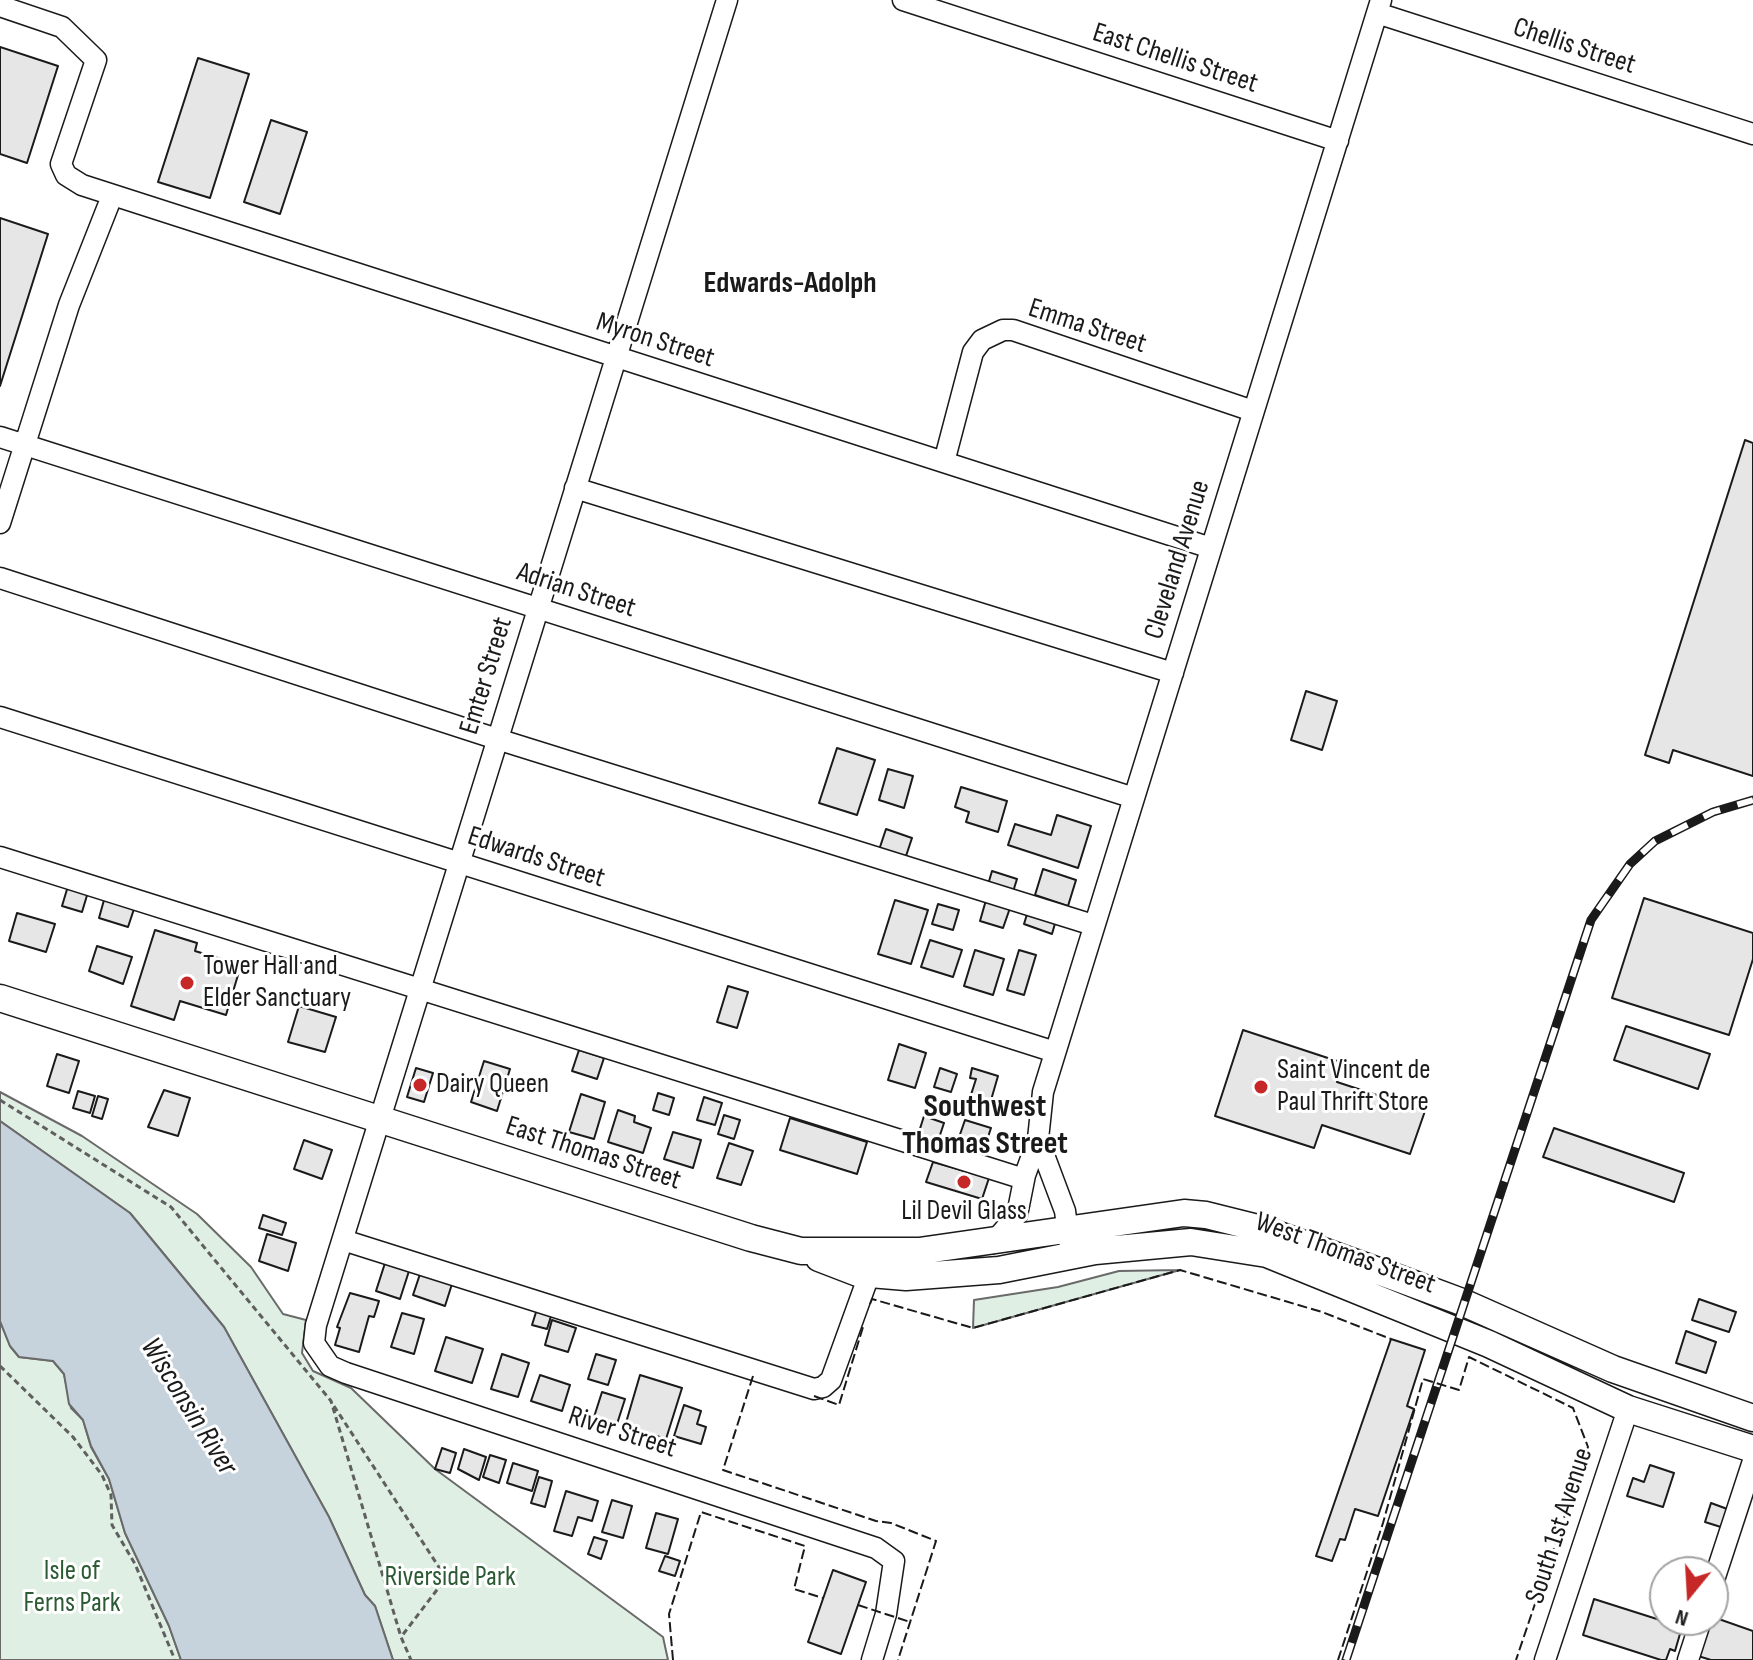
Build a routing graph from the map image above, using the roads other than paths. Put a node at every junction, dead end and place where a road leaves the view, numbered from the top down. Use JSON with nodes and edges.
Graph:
{"nodes":[{"id":1,"x":727,"y":0,"type":"edge"},
{"id":2,"x":903,"y":0,"type":"edge"},
{"id":3,"x":0,"y":6,"type":"edge"},
{"id":4,"x":1379,"y":7,"type":"edge"},
{"id":5,"x":1753,"y":134,"type":"edge"},
{"id":6,"x":1338,"y":141,"type":"junction"},
{"id":7,"x":112,"y":196,"type":"junction"},
{"id":8,"x":615,"y":357,"type":"junction"},
{"id":9,"x":1253,"y":411,"type":"junction"},
{"id":10,"x":0,"y":437,"type":"edge"},
{"id":11,"x":24,"y":444,"type":"junction"},
{"id":12,"x":944,"y":462,"type":"junction"},
{"id":13,"x":575,"y":488,"type":"junction"},
{"id":14,"x":0,"y":523,"type":"edge"},
{"id":15,"x":1211,"y":548,"type":"junction"},
{"id":16,"x":0,"y":578,"type":"edge"},
{"id":17,"x":537,"y":608,"type":"junction"},
{"id":18,"x":1173,"y":673,"type":"junction"},
{"id":19,"x":0,"y":717,"type":"edge"},
{"id":20,"x":497,"y":739,"type":"junction"},
{"id":21,"x":1134,"y":798,"type":"junction"},
{"id":22,"x":0,"y":857,"type":"edge"},
{"id":23,"x":458,"y":863,"type":"junction"},
{"id":24,"x":1093,"y":925,"type":"junction"},
{"id":25,"x":420,"y":992,"type":"junction"},
{"id":26,"x":0,"y":998,"type":"edge"},
{"id":27,"x":1055,"y":1052,"type":"junction"},
{"id":28,"x":382,"y":1119,"type":"junction"},
{"id":29,"x":1038,"y":1139,"type":"junction"},
{"id":30,"x":1024,"y":1179,"type":"junction"},
{"id":31,"x":1068,"y":1231,"type":"junction"},
{"id":32,"x":343,"y":1240,"type":"junction"},
{"id":33,"x":993,"y":1243,"type":"junction"},
{"id":34,"x":801,"y":1251,"type":"junction"},
{"id":35,"x":1069,"y":1257,"type":"junction"},
{"id":36,"x":869,"y":1275,"type":"junction"},
{"id":37,"x":330,"y":1366,"type":"joint"},
{"id":38,"x":1628,"y":1409,"type":"junction"},
{"id":39,"x":1752,"y":1418,"type":"edge"},
{"id":40,"x":1753,"y":1449,"type":"edge"},
{"id":41,"x":1753,"y":1461,"type":"edge"},
{"id":42,"x":1722,"y":1556,"type":"edge"},
{"id":43,"x":1696,"y":1636,"type":"edge"},
{"id":44,"x":872,"y":1660,"type":"edge"},
{"id":45,"x":1545,"y":1660,"type":"edge"},
{"id":46,"x":1688,"y":1660,"type":"edge"}],
"edges":[{"from":1,"to":8,"type":"street","name":"Emter Street"},
{"from":2,"to":6,"type":"street","name":"East Chellis Street"},
{"from":3,"to":7,"type":"street","name":"Myron Street"},
{"from":4,"to":5,"type":"street","name":"Chellis Street"},
{"from":4,"to":6,"type":"street","name":"Cleveland Avenue"},
{"from":6,"to":9,"type":"street","name":"Cleveland Avenue"},
{"from":7,"to":8,"type":"street","name":"Myron Street"},
{"from":7,"to":11,"type":"street"},
{"from":8,"to":12,"type":"street","name":"Myron Street"},
{"from":8,"to":13,"type":"street","name":"Emter Street"},
{"from":9,"to":12,"type":"street","name":"Emma Street"},
{"from":9,"to":15,"type":"street","name":"Cleveland Avenue"},
{"from":10,"to":11,"type":"street","name":"Adrian Street"},
{"from":11,"to":14,"type":"street"},
{"from":11,"to":17,"type":"street","name":"Adrian Street"},
{"from":12,"to":15,"type":"street","name":"Myron Street"},
{"from":13,"to":17,"type":"street","name":"Emter Street"},
{"from":13,"to":18,"type":"street"},
{"from":15,"to":18,"type":"street","name":"Cleveland Avenue"},
{"from":16,"to":20,"type":"street"},
{"from":17,"to":20,"type":"street","name":"Emter Street"},
{"from":17,"to":21,"type":"street","name":"Adrian Street"},
{"from":18,"to":21,"type":"street","name":"Cleveland Avenue"},
{"from":19,"to":23,"type":"street","name":"Edwards Street"},
{"from":20,"to":23,"type":"street","name":"Emter Street"},
{"from":20,"to":24,"type":"street"},
{"from":21,"to":24,"type":"street","name":"Cleveland Avenue"},
{"from":22,"to":25,"type":"street"},
{"from":23,"to":25,"type":"street","name":"Emter Street"},
{"from":23,"to":27,"type":"street","name":"Edwards Street"},
{"from":24,"to":27,"type":"street","name":"Cleveland Avenue"},
{"from":25,"to":28,"type":"street","name":"Emter Street"},
{"from":25,"to":30,"type":"street"},
{"from":26,"to":28,"type":"main road","name":"East Thomas Street"},
{"from":27,"to":29,"type":"street","name":"Cleveland Avenue"},
{"from":28,"to":32,"type":"street","name":"Emter Street"},
{"from":28,"to":34,"type":"main road","name":"East Thomas Street"},
{"from":29,"to":30,"type":"street","name":"Cleveland Avenue"},
{"from":29,"to":31,"type":"street","name":"Cleveland Avenue"},
{"from":30,"to":33,"type":"street","name":"Cleveland Avenue"},
{"from":31,"to":33,"type":"main road","name":"West Thomas Street"},
{"from":31,"to":35,"type":"street","name":"Cleveland Avenue"},
{"from":31,"to":39,"type":"main road","name":"West Thomas Street"},
{"from":32,"to":36,"type":"street"},
{"from":32,"to":37,"type":"street","name":"Emter Street"},
{"from":33,"to":34,"type":"main road","name":"East Thomas Street"},
{"from":34,"to":36,"type":"main road","name":"West Thomas Street"},
{"from":35,"to":36,"type":"main road","name":"West Thomas Street"},
{"from":35,"to":38,"type":"main road","name":"West Thomas Street"},
{"from":37,"to":44,"type":"street","name":"River Street"},
{"from":38,"to":39,"type":"main road"},
{"from":38,"to":40,"type":"main road","name":"West Thomas Street"},
{"from":38,"to":45,"type":"street","name":"South 1st Avenue"},
{"from":41,"to":42,"type":"street"},
{"from":43,"to":46,"type":"street"}]}
